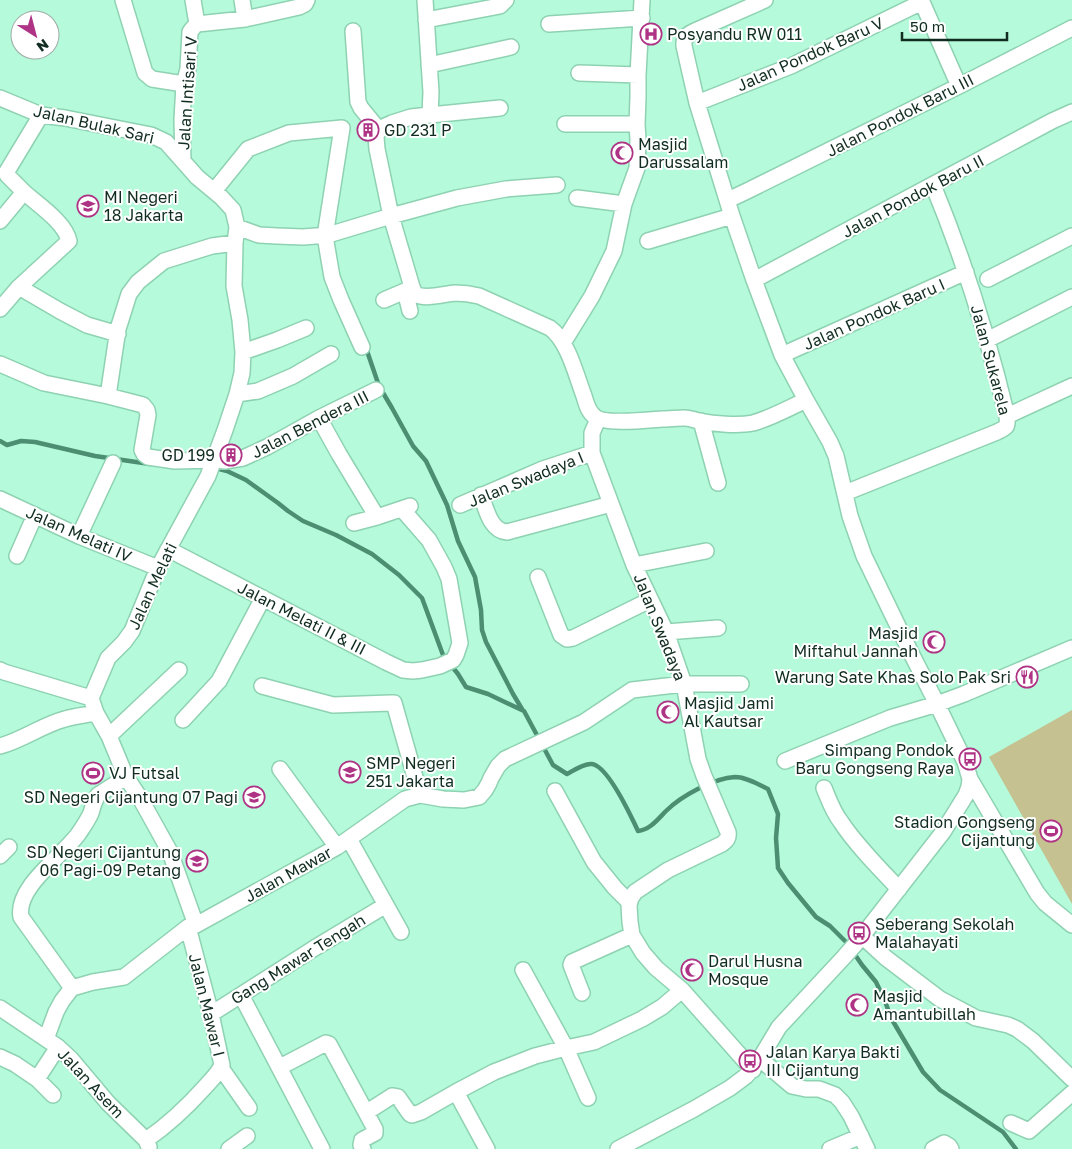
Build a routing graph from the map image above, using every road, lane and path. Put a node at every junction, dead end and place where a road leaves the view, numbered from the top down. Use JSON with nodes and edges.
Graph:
{"nodes":[{"id":1,"x":124,"y":0,"type":"edge"},
{"id":2,"x":193,"y":0,"type":"edge"},
{"id":3,"x":242,"y":0,"type":"edge"},
{"id":4,"x":307,"y":0,"type":"edge"},
{"id":5,"x":425,"y":0,"type":"edge"},
{"id":6,"x":506,"y":0,"type":"edge"},
{"id":7,"x":642,"y":0,"type":"edge"},
{"id":8,"x":764,"y":0,"type":"edge"},
{"id":9,"x":922,"y":1,"type":"edge"},
{"id":10,"x":642,"y":18,"type":"junction"},
{"id":11,"x":246,"y":19,"type":"junction"},
{"id":12,"x":426,"y":20,"type":"junction"},
{"id":13,"x":198,"y":24,"type":"junction"},
{"id":14,"x":549,"y":24,"type":"dead end"},
{"id":15,"x":1072,"y":28,"type":"edge"},
{"id":16,"x":353,"y":31,"type":"dead end"},
{"id":17,"x":511,"y":47,"type":"dead end"},
{"id":18,"x":429,"y":65,"type":"junction"},
{"id":19,"x":579,"y":73,"type":"dead end"},
{"id":20,"x":638,"y":75,"type":"junction"},
{"id":21,"x":184,"y":84,"type":"junction"},
{"id":22,"x":959,"y":86,"type":"junction"},
{"id":23,"x":0,"y":98,"type":"edge"},
{"id":24,"x":697,"y":103,"type":"junction"},
{"id":25,"x":500,"y":108,"type":"dead end"},
{"id":26,"x":1072,"y":112,"type":"edge"},
{"id":27,"x":41,"y":115,"type":"junction"},
{"id":28,"x":430,"y":115,"type":"junction"},
{"id":29,"x":565,"y":124,"type":"dead end"},
{"id":30,"x":637,"y":124,"type":"junction"},
{"id":31,"x":378,"y":130,"type":"junction"},
{"id":32,"x":182,"y":160,"type":"junction"},
{"id":33,"x":557,"y":185,"type":"dead end"},
{"id":34,"x":933,"y":186,"type":"junction"},
{"id":35,"x":214,"y":191,"type":"junction"},
{"id":36,"x":24,"y":192,"type":"junction"},
{"id":37,"x":577,"y":198,"type":"dead end"},
{"id":38,"x":728,"y":200,"type":"junction"},
{"id":39,"x":624,"y":204,"type":"junction"},
{"id":40,"x":391,"y":216,"type":"junction"},
{"id":41,"x":732,"y":216,"type":"junction"},
{"id":42,"x":0,"y":221,"type":"edge"},
{"id":43,"x":237,"y":227,"type":"junction"},
{"id":44,"x":330,"y":235,"type":"junction"},
{"id":45,"x":1072,"y":236,"type":"edge"},
{"id":46,"x":648,"y":241,"type":"dead end"},
{"id":47,"x":235,"y":243,"type":"junction"},
{"id":48,"x":966,"y":272,"type":"junction"},
{"id":49,"x":988,"y":279,"type":"dead end"},
{"id":50,"x":754,"y":280,"type":"junction"},
{"id":51,"x":18,"y":287,"type":"junction"},
{"id":52,"x":409,"y":290,"type":"junction"},
{"id":53,"x":1072,"y":297,"type":"edge"},
{"id":54,"x":384,"y":300,"type":"dead end"},
{"id":55,"x":0,"y":309,"type":"edge"},
{"id":56,"x":410,"y":311,"type":"dead end"},
{"id":57,"x":306,"y":328,"type":"dead end"},
{"id":58,"x":118,"y":334,"type":"junction"},
{"id":59,"x":987,"y":340,"type":"junction"},
{"id":60,"x":563,"y":343,"type":"junction"},
{"id":61,"x":362,"y":347,"type":"dead end"},
{"id":62,"x":243,"y":352,"type":"junction"},
{"id":63,"x":331,"y":354,"type":"dead end"},
{"id":64,"x":782,"y":355,"type":"junction"},
{"id":65,"x":0,"y":364,"type":"edge"},
{"id":66,"x":1072,"y":386,"type":"edge"},
{"id":67,"x":376,"y":390,"type":"dead end"},
{"id":68,"x":237,"y":394,"type":"junction"},
{"id":69,"x":108,"y":396,"type":"junction"},
{"id":70,"x":806,"y":400,"type":"junction"},
{"id":71,"x":1007,"y":416,"type":"junction"},
{"id":72,"x":319,"y":418,"type":"junction"},
{"id":73,"x":598,"y":419,"type":"junction"},
{"id":74,"x":701,"y":421,"type":"junction"},
{"id":75,"x":592,"y":453,"type":"junction"},
{"id":76,"x":214,"y":461,"type":"junction"},
{"id":77,"x":113,"y":463,"type":"dead end"},
{"id":78,"x":718,"y":483,"type":"dead end"},
{"id":79,"x":845,"y":493,"type":"junction"},
{"id":80,"x":481,"y":495,"type":"junction"},
{"id":81,"x":0,"y":499,"type":"edge"},
{"id":82,"x":611,"y":504,"type":"junction"},
{"id":83,"x":460,"y":505,"type":"dead end"},
{"id":84,"x":35,"y":515,"type":"junction"},
{"id":85,"x":377,"y":518,"type":"junction"},
{"id":86,"x":354,"y":523,"type":"dead end"},
{"id":87,"x":80,"y":536,"type":"junction"},
{"id":88,"x":168,"y":549,"type":"junction"},
{"id":89,"x":706,"y":552,"type":"dead end"},
{"id":90,"x":17,"y":556,"type":"dead end"},
{"id":91,"x":634,"y":565,"type":"junction"},
{"id":92,"x":158,"y":568,"type":"junction"},
{"id":93,"x":538,"y":577,"type":"dead end"},
{"id":94,"x":263,"y":598,"type":"junction"},
{"id":95,"x":650,"y":600,"type":"junction"},
{"id":96,"x":718,"y":628,"type":"dead end"},
{"id":97,"x":666,"y":632,"type":"junction"},
{"id":98,"x":1072,"y":648,"type":"edge"},
{"id":99,"x":0,"y":670,"type":"edge"},
{"id":100,"x":179,"y":670,"type":"dead end"},
{"id":101,"x":684,"y":684,"type":"junction"},
{"id":102,"x":741,"y":684,"type":"dead end"},
{"id":103,"x":262,"y":686,"type":"dead end"},
{"id":104,"x":91,"y":698,"type":"junction"},
{"id":105,"x":936,"y":704,"type":"junction"},
{"id":106,"x":96,"y":713,"type":"junction"},
{"id":107,"x":182,"y":720,"type":"dead end"},
{"id":108,"x":109,"y":736,"type":"junction"},
{"id":109,"x":0,"y":746,"type":"edge"},
{"id":110,"x":786,"y":760,"type":"dead end"},
{"id":111,"x":280,"y":769,"type":"dead end"},
{"id":112,"x":126,"y":777,"type":"junction"},
{"id":113,"x":970,"y":779,"type":"junction"},
{"id":114,"x":824,"y":788,"type":"dead end"},
{"id":115,"x":555,"y":791,"type":"dead end"},
{"id":116,"x":420,"y":795,"type":"junction"},
{"id":117,"x":343,"y":843,"type":"junction"},
{"id":118,"x":899,"y":889,"type":"junction"},
{"id":119,"x":629,"y":902,"type":"junction"},
{"id":120,"x":386,"y":905,"type":"junction"},
{"id":121,"x":1072,"y":925,"type":"edge"},
{"id":122,"x":192,"y":926,"type":"junction"},
{"id":123,"x":401,"y":932,"type":"dead end"},
{"id":124,"x":632,"y":935,"type":"junction"},
{"id":125,"x":861,"y":938,"type":"junction"},
{"id":126,"x":523,"y":970,"type":"dead end"},
{"id":127,"x":72,"y":988,"type":"junction"},
{"id":128,"x":682,"y":990,"type":"junction"},
{"id":129,"x":582,"y":993,"type":"dead end"},
{"id":130,"x":241,"y":995,"type":"junction"},
{"id":131,"x":0,"y":1008,"type":"edge"},
{"id":132,"x":211,"y":1014,"type":"junction"},
{"id":133,"x":52,"y":1043,"type":"junction"},
{"id":134,"x":566,"y":1048,"type":"junction"},
{"id":135,"x":0,"y":1057,"type":"edge"},
{"id":136,"x":756,"y":1064,"type":"junction"},
{"id":137,"x":280,"y":1067,"type":"junction"},
{"id":138,"x":221,"y":1068,"type":"junction"},
{"id":139,"x":37,"y":1079,"type":"junction"},
{"id":140,"x":1072,"y":1079,"type":"edge"},
{"id":141,"x":456,"y":1092,"type":"junction"},
{"id":142,"x":1072,"y":1093,"type":"edge"},
{"id":143,"x":53,"y":1095,"type":"dead end"},
{"id":144,"x":588,"y":1098,"type":"dead end"},
{"id":145,"x":249,"y":1108,"type":"dead end"},
{"id":146,"x":367,"y":1112,"type":"junction"},
{"id":147,"x":1011,"y":1123,"type":"dead end"},
{"id":148,"x":248,"y":1136,"type":"dead end"},
{"id":149,"x":864,"y":1143,"type":"edge"},
{"id":150,"x":148,"y":1144,"type":"edge"},
{"id":151,"x":229,"y":1149,"type":"edge"},
{"id":152,"x":322,"y":1149,"type":"edge"},
{"id":153,"x":363,"y":1149,"type":"edge"},
{"id":154,"x":487,"y":1149,"type":"edge"},
{"id":155,"x":618,"y":1149,"type":"edge"},
{"id":156,"x":830,"y":1149,"type":"edge"},
{"id":157,"x":932,"y":1149,"type":"edge"},
{"id":158,"x":951,"y":1149,"type":"edge"}],
"edges":[{"from":1,"to":21,"type":"street"},
{"from":2,"to":13,"type":"street"},
{"from":3,"to":11,"type":"street"},
{"from":4,"to":11,"type":"street","name":"Jalan Intisari V"},
{"from":5,"to":12,"type":"street"},
{"from":6,"to":12,"type":"street"},
{"from":7,"to":10,"type":"street"},
{"from":8,"to":24,"type":"street"},
{"from":9,"to":22,"type":"street","name":"Jalan Pondok Baru V"},
{"from":9,"to":24,"type":"street","name":"Jalan Pondok Baru V"},
{"from":10,"to":14,"type":"street"},
{"from":10,"to":20,"type":"street"},
{"from":11,"to":13,"type":"street","name":"Jalan Intisari V"},
{"from":12,"to":18,"type":"street"},
{"from":13,"to":21,"type":"street","name":"Jalan Intisari V"},
{"from":15,"to":22,"type":"street","name":"Jalan Pondok Baru III"},
{"from":16,"to":31,"type":"street"},
{"from":17,"to":18,"type":"street"},
{"from":18,"to":28,"type":"street"},
{"from":19,"to":20,"type":"street"},
{"from":20,"to":30,"type":"street"},
{"from":21,"to":32,"type":"street","name":"Jalan Intisari V"},
{"from":22,"to":38,"type":"street","name":"Jalan Pondok Baru III"},
{"from":23,"to":27,"type":"street","name":"Jalan Bulak Sari"},
{"from":24,"to":38,"type":"street"},
{"from":25,"to":28,"type":"street"},
{"from":26,"to":34,"type":"street","name":"Jalan Pondok Baru II"},
{"from":27,"to":32,"type":"street","name":"Jalan Bulak Sari"},
{"from":27,"to":36,"type":"street"},
{"from":28,"to":31,"type":"street"},
{"from":29,"to":30,"type":"street"},
{"from":30,"to":39,"type":"street"},
{"from":31,"to":40,"type":"street"},
{"from":32,"to":35,"type":"street","name":"Jalan Bulak Sari"},
{"from":33,"to":40,"type":"street"},
{"from":34,"to":48,"type":"street","name":"Jalan Sukarela"},
{"from":34,"to":50,"type":"street","name":"Jalan Pondok Baru II"},
{"from":35,"to":43,"type":"street","name":"Jalan Bulak Sari"},
{"from":35,"to":44,"type":"street"},
{"from":36,"to":42,"type":"street"},
{"from":36,"to":51,"type":"street"},
{"from":37,"to":39,"type":"street"},
{"from":38,"to":41,"type":"street"},
{"from":39,"to":60,"type":"street"},
{"from":40,"to":44,"type":"street"},
{"from":40,"to":52,"type":"street"},
{"from":41,"to":46,"type":"street"},
{"from":41,"to":50,"type":"street"},
{"from":43,"to":44,"type":"street"},
{"from":43,"to":47,"type":"street","name":"Jalan Melati"},
{"from":44,"to":61,"type":"street"},
{"from":45,"to":49,"type":"street"},
{"from":47,"to":58,"type":"street"},
{"from":47,"to":62,"type":"street","name":"Jalan Melati"},
{"from":48,"to":59,"type":"street","name":"Jalan Sukarela"},
{"from":48,"to":64,"type":"street","name":"Jalan Pondok Baru I"},
{"from":50,"to":64,"type":"street"},
{"from":51,"to":55,"type":"street"},
{"from":51,"to":58,"type":"street"},
{"from":52,"to":54,"type":"street"},
{"from":52,"to":56,"type":"street"},
{"from":52,"to":60,"type":"street"},
{"from":53,"to":59,"type":"street"},
{"from":57,"to":62,"type":"street"},
{"from":58,"to":69,"type":"street"},
{"from":59,"to":71,"type":"street","name":"Jalan Sukarela"},
{"from":60,"to":73,"type":"street"},
{"from":62,"to":68,"type":"street","name":"Jalan Melati"},
{"from":63,"to":68,"type":"street"},
{"from":64,"to":70,"type":"street"},
{"from":65,"to":69,"type":"street"},
{"from":66,"to":71,"type":"street"},
{"from":67,"to":72,"type":"street","name":"Jalan Bendera III"},
{"from":68,"to":76,"type":"street","name":"Jalan Melati"},
{"from":69,"to":76,"type":"street","name":"Jalan Bendera III"},
{"from":70,"to":74,"type":"street"},
{"from":70,"to":79,"type":"street"},
{"from":71,"to":79,"type":"street","name":"Jalan Sukarela"},
{"from":72,"to":76,"type":"street","name":"Jalan Bendera III"},
{"from":72,"to":85,"type":"street"},
{"from":73,"to":74,"type":"street"},
{"from":73,"to":75,"type":"street","name":"Jalan Swadaya"},
{"from":74,"to":78,"type":"street"},
{"from":75,"to":80,"type":"street","name":"Jalan Swadaya I"},
{"from":75,"to":82,"type":"street","name":"Jalan Swadaya"},
{"from":76,"to":88,"type":"street","name":"Jalan Melati"},
{"from":77,"to":87,"type":"street"},
{"from":79,"to":105,"type":"street"},
{"from":80,"to":82,"type":"street"},
{"from":80,"to":83,"type":"street","name":"Jalan Swadaya I"},
{"from":81,"to":84,"type":"street","name":"Jalan Melati IV"},
{"from":82,"to":91,"type":"street","name":"Jalan Swadaya"},
{"from":84,"to":87,"type":"street","name":"Jalan Melati IV"},
{"from":84,"to":90,"type":"street"},
{"from":85,"to":86,"type":"street"},
{"from":85,"to":94,"type":"street","name":"Jalan Melati II & III"},
{"from":87,"to":92,"type":"street","name":"Jalan Melati IV"},
{"from":88,"to":92,"type":"street","name":"Jalan Melati"},
{"from":88,"to":94,"type":"street","name":"Jalan Melati II & III"},
{"from":89,"to":91,"type":"street"},
{"from":91,"to":95,"type":"street","name":"Jalan Swadaya"},
{"from":92,"to":104,"type":"street","name":"Jalan Melati"},
{"from":93,"to":95,"type":"street"},
{"from":94,"to":107,"type":"street"},
{"from":95,"to":97,"type":"street","name":"Jalan Swadaya"},
{"from":96,"to":97,"type":"street"},
{"from":97,"to":101,"type":"street","name":"Jalan Swadaya"},
{"from":98,"to":105,"type":"street"},
{"from":99,"to":104,"type":"street"},
{"from":100,"to":108,"type":"street"},
{"from":101,"to":102,"type":"street"},
{"from":101,"to":116,"type":"street"},
{"from":101,"to":119,"type":"street","name":"Jalan Swadaya"},
{"from":103,"to":116,"type":"street"},
{"from":104,"to":106,"type":"street"},
{"from":105,"to":110,"type":"street"},
{"from":105,"to":113,"type":"street"},
{"from":106,"to":108,"type":"street"},
{"from":106,"to":109,"type":"street"},
{"from":108,"to":112,"type":"street"},
{"from":111,"to":117,"type":"street"},
{"from":112,"to":122,"type":"street"},
{"from":112,"to":127,"type":"street"},
{"from":113,"to":118,"type":"street"},
{"from":113,"to":121,"type":"street"},
{"from":114,"to":118,"type":"street"},
{"from":115,"to":119,"type":"street"},
{"from":116,"to":117,"type":"street","name":"Jalan Mawar"},
{"from":117,"to":120,"type":"street"},
{"from":117,"to":122,"type":"street","name":"Jalan Mawar"},
{"from":118,"to":125,"type":"street"},
{"from":119,"to":124,"type":"street"},
{"from":120,"to":123,"type":"street"},
{"from":120,"to":130,"type":"street","name":"Gang Mawar Tengah"},
{"from":122,"to":127,"type":"street","name":"Jalan Mawar"},
{"from":122,"to":132,"type":"street","name":"Jalan Mawar I"},
{"from":124,"to":128,"type":"street"},
{"from":124,"to":129,"type":"street"},
{"from":125,"to":136,"type":"street"},
{"from":125,"to":140,"type":"street"},
{"from":126,"to":134,"type":"street"},
{"from":127,"to":133,"type":"street"},
{"from":128,"to":134,"type":"street"},
{"from":128,"to":136,"type":"street"},
{"from":130,"to":132,"type":"street","name":"Gang Mawar Tengah"},
{"from":130,"to":137,"type":"street"},
{"from":131,"to":133,"type":"street","name":"Jalan Asem"},
{"from":132,"to":138,"type":"street","name":"Jalan Mawar I"},
{"from":133,"to":139,"type":"street"},
{"from":133,"to":150,"type":"street","name":"Jalan Asem"},
{"from":134,"to":141,"type":"street"},
{"from":134,"to":144,"type":"street"},
{"from":135,"to":139,"type":"street"},
{"from":136,"to":149,"type":"street"},
{"from":136,"to":155,"type":"street"},
{"from":137,"to":146,"type":"street"},
{"from":137,"to":152,"type":"street"},
{"from":138,"to":145,"type":"street"},
{"from":138,"to":150,"type":"street","name":"Jalan Mawar I"},
{"from":139,"to":143,"type":"street"},
{"from":141,"to":146,"type":"street"},
{"from":141,"to":154,"type":"street"},
{"from":142,"to":147,"type":"street"},
{"from":146,"to":153,"type":"street"},
{"from":148,"to":151,"type":"street"},
{"from":149,"to":156,"type":"street"},
{"from":157,"to":158,"type":"street"}]}
